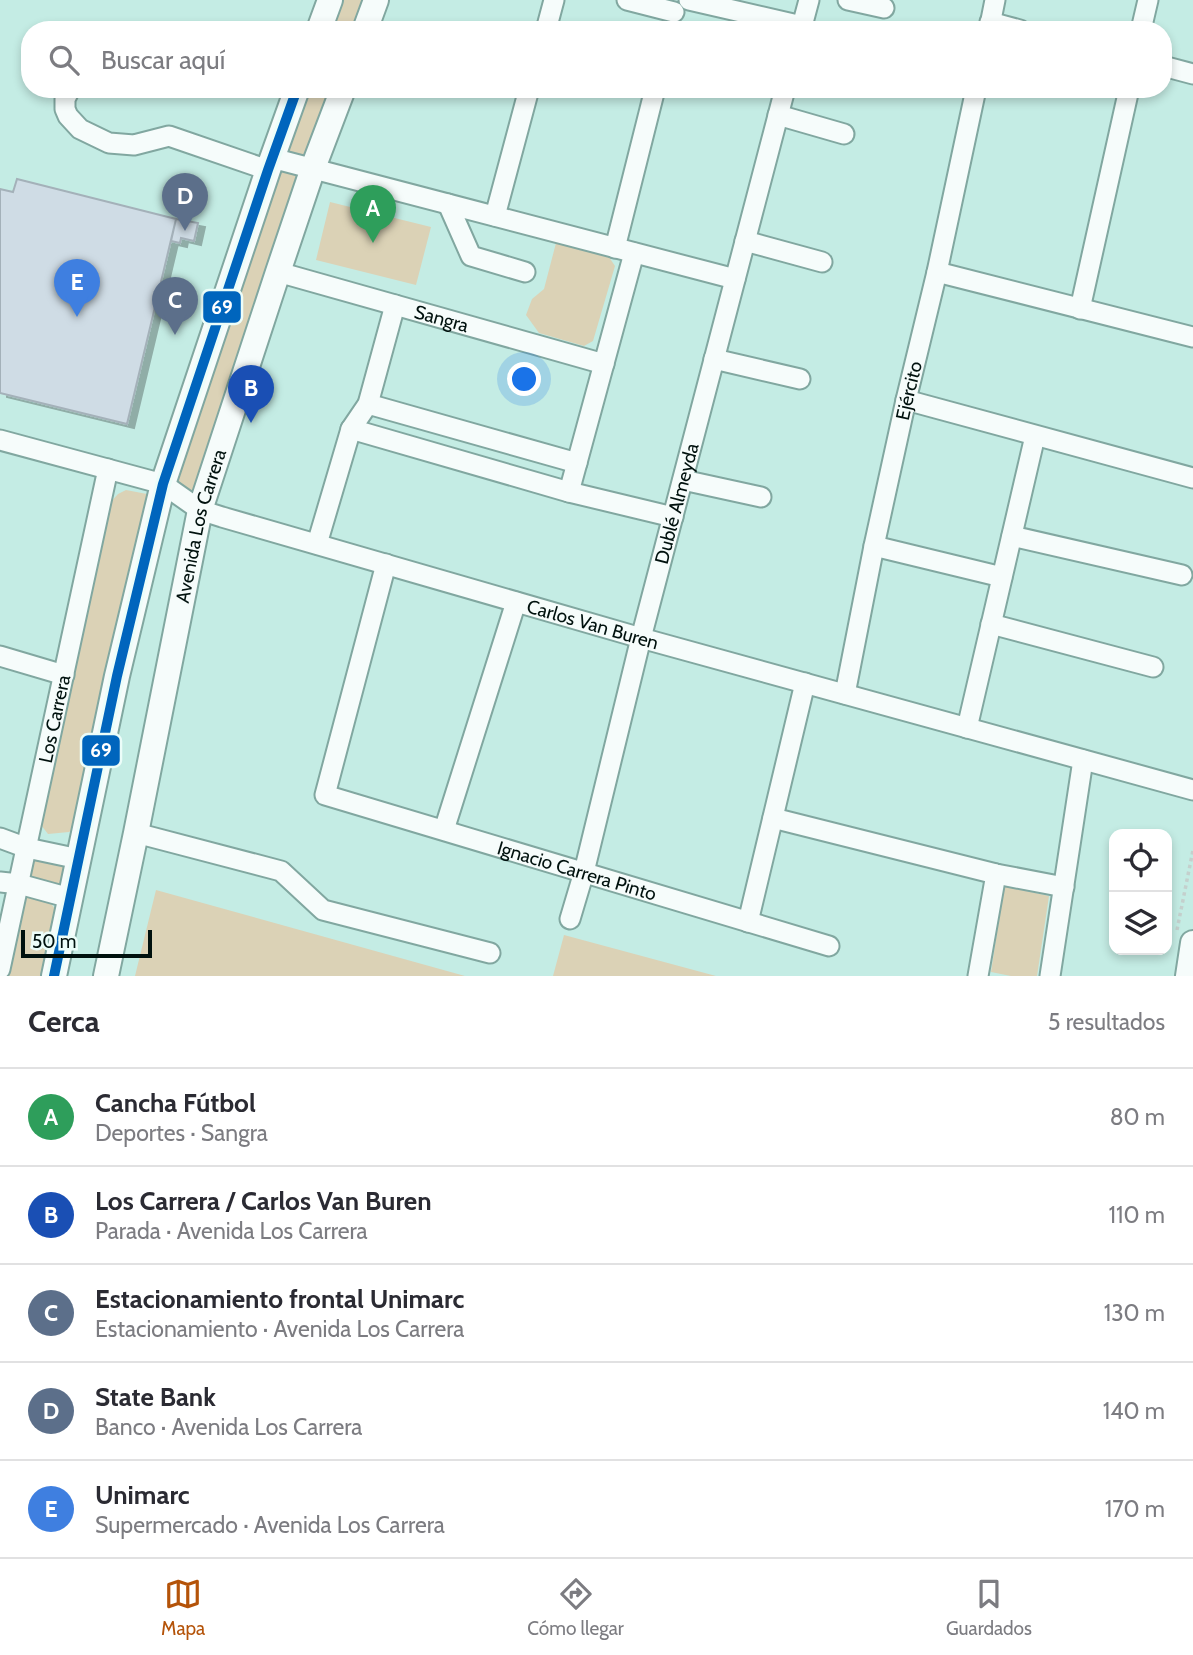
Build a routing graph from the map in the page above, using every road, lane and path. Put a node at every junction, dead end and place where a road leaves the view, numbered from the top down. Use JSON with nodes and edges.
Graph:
{"nodes":[{"id":1,"x":330,"y":0,"type":"edge"},
{"id":2,"x":376,"y":0,"type":"edge"},
{"id":3,"x":554,"y":0,"type":"edge"},
{"id":4,"x":627,"y":0,"type":"edge"},
{"id":5,"x":809,"y":0,"type":"edge"},
{"id":6,"x":848,"y":0,"type":"edge"},
{"id":7,"x":995,"y":0,"type":"edge"},
{"id":8,"x":1148,"y":0,"type":"edge"},
{"id":9,"x":884,"y":8,"type":"dead end"},
{"id":10,"x":678,"y":10,"type":"edge"},
{"id":11,"x":322,"y":21,"type":"edge"},
{"id":12,"x":368,"y":21,"type":"edge"},
{"id":13,"x":548,"y":21,"type":"edge"},
{"id":14,"x":754,"y":21,"type":"edge"},
{"id":15,"x":804,"y":21,"type":"edge"},
{"id":16,"x":991,"y":21,"type":"edge"},
{"id":17,"x":1143,"y":21,"type":"edge"},
{"id":18,"x":1172,"y":68,"type":"edge"},
{"id":19,"x":1193,"y":74,"type":"edge"},
{"id":20,"x":66,"y":98,"type":"edge"},
{"id":21,"x":294,"y":98,"type":"edge"},
{"id":22,"x":340,"y":98,"type":"edge"},
{"id":23,"x":527,"y":98,"type":"edge"},
{"id":24,"x":653,"y":98,"type":"edge"},
{"id":25,"x":783,"y":98,"type":"edge"},
{"id":26,"x":974,"y":98,"type":"edge"},
{"id":27,"x":1127,"y":98,"type":"edge"},
{"id":28,"x":778,"y":115,"type":"junction"},
{"id":29,"x":844,"y":134,"type":"dead end"},
{"id":30,"x":270,"y":164,"type":"junction"},
{"id":31,"x":313,"y":168,"type":"junction"},
{"id":32,"x":448,"y":204,"type":"junction"},
{"id":33,"x":495,"y":216,"type":"junction"},
{"id":34,"x":746,"y":241,"type":"junction"},
{"id":35,"x":625,"y":250,"type":"junction"},
{"id":36,"x":822,"y":262,"type":"dead end"},
{"id":37,"x":278,"y":272,"type":"junction"},
{"id":38,"x":525,"y":272,"type":"dead end"},
{"id":39,"x":937,"y":272,"type":"junction"},
{"id":40,"x":735,"y":279,"type":"junction"},
{"id":41,"x":396,"y":305,"type":"junction"},
{"id":42,"x":1080,"y":309,"type":"junction"},
{"id":43,"x":1193,"y":337,"type":"edge"},
{"id":44,"x":715,"y":359,"type":"junction"},
{"id":45,"x":604,"y":364,"type":"junction"},
{"id":46,"x":800,"y":379,"type":"dead end"},
{"id":47,"x":906,"y":400,"type":"junction"},
{"id":48,"x":368,"y":404,"type":"junction"},
{"id":49,"x":351,"y":429,"type":"junction"},
{"id":50,"x":1035,"y":436,"type":"junction"},
{"id":51,"x":0,"y":440,"type":"edge"},
{"id":52,"x":577,"y":463,"type":"junction"},
{"id":53,"x":107,"y":469,"type":"junction"},
{"id":54,"x":1193,"y":478,"type":"edge"},
{"id":55,"x":683,"y":480,"type":"junction"},
{"id":56,"x":163,"y":484,"type":"junction"},
{"id":57,"x":569,"y":492,"type":"junction"},
{"id":58,"x":761,"y":497,"type":"dead end"},
{"id":59,"x":200,"y":510,"type":"junction"},
{"id":60,"x":673,"y":517,"type":"junction"},
{"id":61,"x":1012,"y":536,"type":"junction"},
{"id":62,"x":317,"y":544,"type":"junction"},
{"id":63,"x":874,"y":546,"type":"junction"},
{"id":64,"x":386,"y":564,"type":"junction"},
{"id":65,"x":1182,"y":575,"type":"dead end"},
{"id":66,"x":1002,"y":577,"type":"junction"},
{"id":67,"x":516,"y":602,"type":"junction"},
{"id":68,"x":991,"y":624,"type":"junction"},
{"id":69,"x":641,"y":638,"type":"junction"},
{"id":70,"x":0,"y":656,"type":"edge"},
{"id":71,"x":1153,"y":667,"type":"dead end"},
{"id":72,"x":64,"y":675,"type":"junction"},
{"id":73,"x":805,"y":683,"type":"junction"},
{"id":74,"x":845,"y":694,"type":"junction"},
{"id":75,"x":967,"y":728,"type":"junction"},
{"id":76,"x":1083,"y":760,"type":"junction"},
{"id":77,"x":1193,"y":790,"type":"edge"},
{"id":78,"x":773,"y":818,"type":"junction"},
{"id":79,"x":444,"y":830,"type":"junction"},
{"id":80,"x":136,"y":834,"type":"junction"},
{"id":81,"x":0,"y":838,"type":"edge"},
{"id":82,"x":27,"y":848,"type":"junction"},
{"id":83,"x":1193,"y":850,"type":"edge"},
{"id":84,"x":79,"y":859,"type":"junction"},
{"id":85,"x":584,"y":872,"type":"junction"},
{"id":86,"x":996,"y":874,"type":"junction"},
{"id":87,"x":10,"y":883,"type":"edge"},
{"id":88,"x":1064,"y":887,"type":"junction"},
{"id":89,"x":70,"y":898,"type":"junction"},
{"id":90,"x":570,"y":919,"type":"dead end"},
{"id":91,"x":748,"y":922,"type":"junction"},
{"id":92,"x":1184,"y":941,"type":"edge"},
{"id":93,"x":829,"y":946,"type":"dead end"},
{"id":94,"x":490,"y":953,"type":"dead end"},
{"id":95,"x":0,"y":970,"type":"edge"},
{"id":96,"x":54,"y":976,"type":"edge"},
{"id":97,"x":106,"y":976,"type":"edge"},
{"id":98,"x":978,"y":976,"type":"edge"},
{"id":99,"x":1050,"y":976,"type":"edge"},
{"id":100,"x":1188,"y":976,"type":"edge"}],
"edges":[{"from":1,"to":11,"type":"main road"},
{"from":2,"to":12,"type":"main road"},
{"from":3,"to":13,"type":"street"},
{"from":4,"to":10,"type":"street"},
{"from":5,"to":15,"type":"street"},
{"from":6,"to":9,"type":"street"},
{"from":7,"to":16,"type":"street"},
{"from":8,"to":17,"type":"street"},
{"from":10,"to":14,"type":"street"},
{"from":18,"to":19,"type":"street"},
{"from":20,"to":30,"type":"street"},
{"from":21,"to":30,"type":"main road"},
{"from":22,"to":31,"type":"main road","name":"Avenida Los Carrera"},
{"from":23,"to":33,"type":"street"},
{"from":24,"to":35,"type":"street"},
{"from":25,"to":28,"type":"street","name":"Dublé Almeyda"},
{"from":26,"to":39,"type":"street","name":"Ejército"},
{"from":27,"to":42,"type":"street"},
{"from":28,"to":29,"type":"street"},
{"from":28,"to":34,"type":"street","name":"Dublé Almeyda"},
{"from":30,"to":31,"type":"street"},
{"from":30,"to":56,"type":"main road"},
{"from":31,"to":32,"type":"street"},
{"from":31,"to":37,"type":"main road","name":"Avenida Los Carrera"},
{"from":32,"to":33,"type":"street"},
{"from":32,"to":38,"type":"street"},
{"from":33,"to":35,"type":"street"},
{"from":34,"to":36,"type":"street"},
{"from":34,"to":40,"type":"street","name":"Dublé Almeyda"},
{"from":35,"to":40,"type":"street"},
{"from":35,"to":45,"type":"street"},
{"from":37,"to":41,"type":"street","name":"Sangra"},
{"from":37,"to":59,"type":"main road","name":"Avenida Los Carrera"},
{"from":39,"to":42,"type":"street"},
{"from":39,"to":47,"type":"street","name":"Ejército"},
{"from":40,"to":44,"type":"street","name":"Dublé Almeyda"},
{"from":41,"to":45,"type":"street","name":"Sangra"},
{"from":41,"to":48,"type":"street"},
{"from":42,"to":43,"type":"street"},
{"from":44,"to":46,"type":"street"},
{"from":44,"to":55,"type":"street","name":"Dublé Almeyda"},
{"from":45,"to":52,"type":"street"},
{"from":47,"to":50,"type":"street"},
{"from":47,"to":63,"type":"street","name":"Ejército"},
{"from":48,"to":49,"type":"street"},
{"from":48,"to":52,"type":"street"},
{"from":49,"to":57,"type":"street"},
{"from":49,"to":62,"type":"street"},
{"from":50,"to":54,"type":"street"},
{"from":50,"to":61,"type":"street"},
{"from":51,"to":53,"type":"street","name":"Carlos Van Buren"},
{"from":52,"to":57,"type":"street"},
{"from":53,"to":56,"type":"street","name":"Carlos Van Buren"},
{"from":53,"to":72,"type":"street","name":"Los Carrera"},
{"from":55,"to":58,"type":"street"},
{"from":55,"to":60,"type":"street","name":"Dublé Almeyda"},
{"from":56,"to":59,"type":"street","name":"Carlos Van Buren"},
{"from":56,"to":84,"type":"main road"},
{"from":57,"to":60,"type":"street"},
{"from":59,"to":62,"type":"street","name":"Carlos Van Buren"},
{"from":59,"to":80,"type":"main road","name":"Avenida Los Carrera"},
{"from":60,"to":69,"type":"street","name":"Dublé Almeyda"},
{"from":61,"to":65,"type":"street"},
{"from":61,"to":66,"type":"street"},
{"from":62,"to":64,"type":"street","name":"Carlos Van Buren"},
{"from":63,"to":66,"type":"street"},
{"from":63,"to":74,"type":"street","name":"Ejército"},
{"from":64,"to":67,"type":"street","name":"Carlos Van Buren"},
{"from":64,"to":79,"type":"street","name":"Ignacio Carrera Pinto"},
{"from":66,"to":68,"type":"street"},
{"from":67,"to":69,"type":"street","name":"Carlos Van Buren"},
{"from":67,"to":79,"type":"street"},
{"from":68,"to":71,"type":"street"},
{"from":68,"to":75,"type":"street"},
{"from":69,"to":73,"type":"street","name":"Carlos Van Buren"},
{"from":69,"to":85,"type":"street","name":"Dublé Almeyda"},
{"from":70,"to":72,"type":"street"},
{"from":72,"to":82,"type":"street","name":"Los Carrera"},
{"from":73,"to":74,"type":"street","name":"Carlos Van Buren"},
{"from":73,"to":78,"type":"street"},
{"from":74,"to":75,"type":"street","name":"Carlos Van Buren"},
{"from":75,"to":76,"type":"street","name":"Carlos Van Buren"},
{"from":76,"to":77,"type":"street","name":"Carlos Van Buren"},
{"from":76,"to":88,"type":"street"},
{"from":78,"to":86,"type":"street"},
{"from":78,"to":91,"type":"street"},
{"from":79,"to":85,"type":"street","name":"Ignacio Carrera Pinto"},
{"from":80,"to":94,"type":"street"},
{"from":80,"to":97,"type":"main road","name":"Avenida Los Carrera"},
{"from":81,"to":82,"type":"street"},
{"from":82,"to":84,"type":"street"},
{"from":82,"to":87,"type":"street","name":"Los Carrera"},
{"from":83,"to":92,"type":"path"},
{"from":84,"to":89,"type":"main road"},
{"from":85,"to":90,"type":"street","name":"Dublé Almeyda"},
{"from":85,"to":91,"type":"street","name":"Ignacio Carrera Pinto"},
{"from":86,"to":88,"type":"street"},
{"from":86,"to":98,"type":"street"},
{"from":87,"to":89,"type":"street"},
{"from":87,"to":95,"type":"street","name":"Los Carrera"},
{"from":88,"to":99,"type":"street"},
{"from":89,"to":96,"type":"main road"},
{"from":91,"to":93,"type":"street","name":"Ignacio Carrera Pinto"},
{"from":92,"to":100,"type":"main road"}]}
